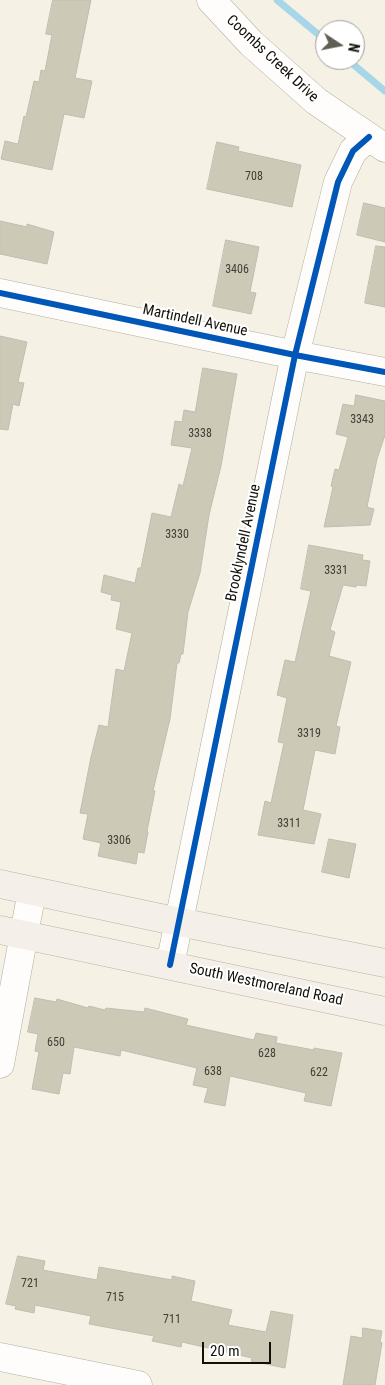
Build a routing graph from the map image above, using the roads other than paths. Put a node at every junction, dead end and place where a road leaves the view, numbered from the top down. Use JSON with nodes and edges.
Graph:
{"nodes":[{"id":1,"x":211,"y":0,"type":"edge"},
{"id":2,"x":377,"y":142,"type":"edge"},
{"id":3,"x":0,"y":293,"type":"edge"},
{"id":4,"x":295,"y":355,"type":"junction"},
{"id":5,"x":385,"y":372,"type":"edge"},
{"id":6,"x":0,"y":884,"type":"edge"},
{"id":7,"x":32,"y":891,"type":"junction"},
{"id":8,"x":179,"y":922,"type":"junction"},
{"id":9,"x":12,"y":932,"type":"edge"},
{"id":10,"x":385,"y":963,"type":"edge"},
{"id":11,"x":170,"y":965,"type":"junction"},
{"id":12,"x":385,"y":1011,"type":"edge"},
{"id":13,"x":0,"y":1064,"type":"edge"},
{"id":14,"x":0,"y":1356,"type":"edge"},
{"id":15,"x":138,"y":1385,"type":"edge"}],
"edges":[{"from":1,"to":2,"type":"street","name":"Coombs Creek Drive"},
{"from":2,"to":4,"type":"street","name":"Brooklyndell Avenue"},
{"from":3,"to":4,"type":"street","name":"Martindell Avenue"},
{"from":4,"to":5,"type":"street","name":"Martindell Avenue"},
{"from":4,"to":8,"type":"street","name":"Brooklyndell Avenue"},
{"from":6,"to":7,"type":"main road"},
{"from":7,"to":8,"type":"main road"},
{"from":7,"to":9,"type":"street"},
{"from":8,"to":10,"type":"main road"},
{"from":8,"to":11,"type":"street","name":"Brooklyndell Avenue"},
{"from":9,"to":11,"type":"main road","name":"South Westmoreland Road"},
{"from":9,"to":13,"type":"street"},
{"from":11,"to":12,"type":"main road","name":"South Westmoreland Road"},
{"from":14,"to":15,"type":"street"}]}
